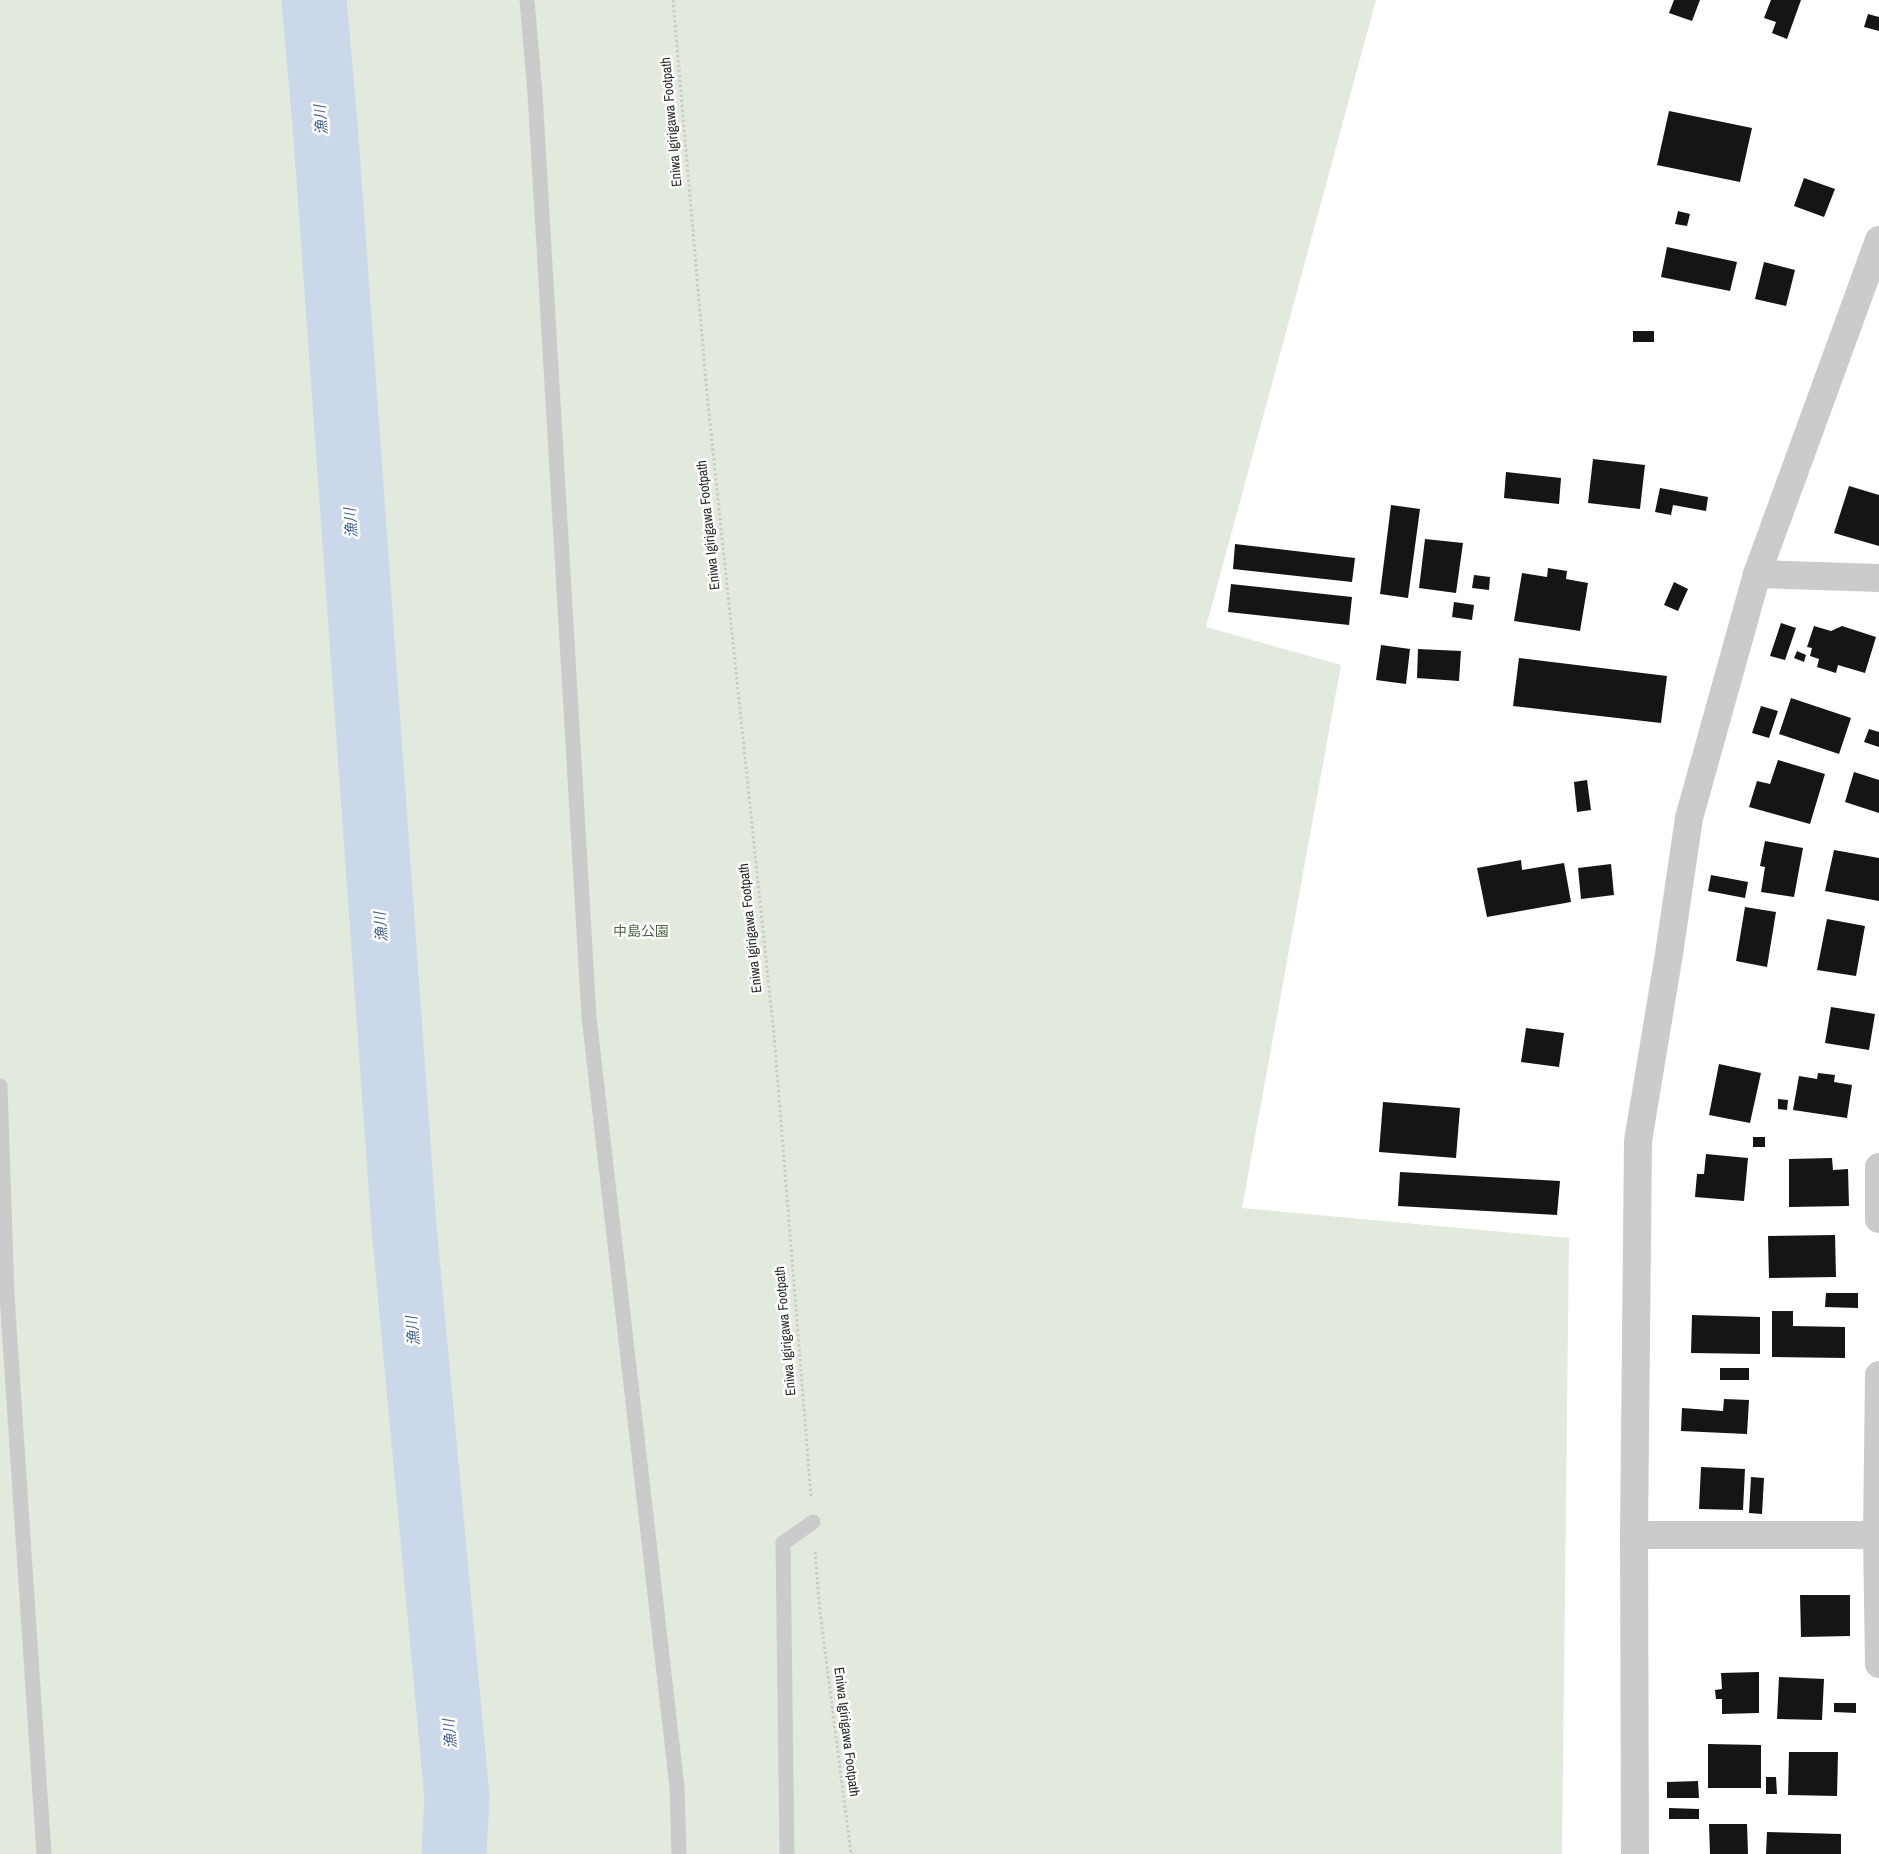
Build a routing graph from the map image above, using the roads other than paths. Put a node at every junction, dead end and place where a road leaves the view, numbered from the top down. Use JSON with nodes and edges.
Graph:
{"nodes":[{"id":1,"x":527,"y":0,"type":"edge"},
{"id":2,"x":1879,"y":240,"type":"edge"},
{"id":3,"x":1757,"y":574,"type":"junction"},
{"id":4,"x":1879,"y":578,"type":"edge"},
{"id":5,"x":0,"y":1086,"type":"edge"},
{"id":6,"x":1879,"y":1167,"type":"edge"},
{"id":7,"x":1879,"y":1219,"type":"edge"},
{"id":8,"x":1879,"y":1375,"type":"edge"},
{"id":9,"x":813,"y":1522,"type":"road end"},
{"id":10,"x":1634,"y":1535,"type":"junction"},
{"id":11,"x":1878,"y":1535,"type":"edge"},
{"id":12,"x":1879,"y":1664,"type":"edge"},
{"id":13,"x":44,"y":1854,"type":"edge"},
{"id":14,"x":679,"y":1854,"type":"edge"},
{"id":15,"x":787,"y":1854,"type":"edge"},
{"id":16,"x":1635,"y":1854,"type":"edge"}],
"edges":[{"from":1,"to":14,"type":"lane"},
{"from":2,"to":3,"type":"street"},
{"from":3,"to":4,"type":"street"},
{"from":3,"to":10,"type":"street"},
{"from":5,"to":13,"type":"lane"},
{"from":6,"to":7,"type":"street"},
{"from":8,"to":11,"type":"street"},
{"from":9,"to":15,"type":"lane"},
{"from":10,"to":11,"type":"street"},
{"from":10,"to":16,"type":"street"},
{"from":11,"to":12,"type":"street"}]}
